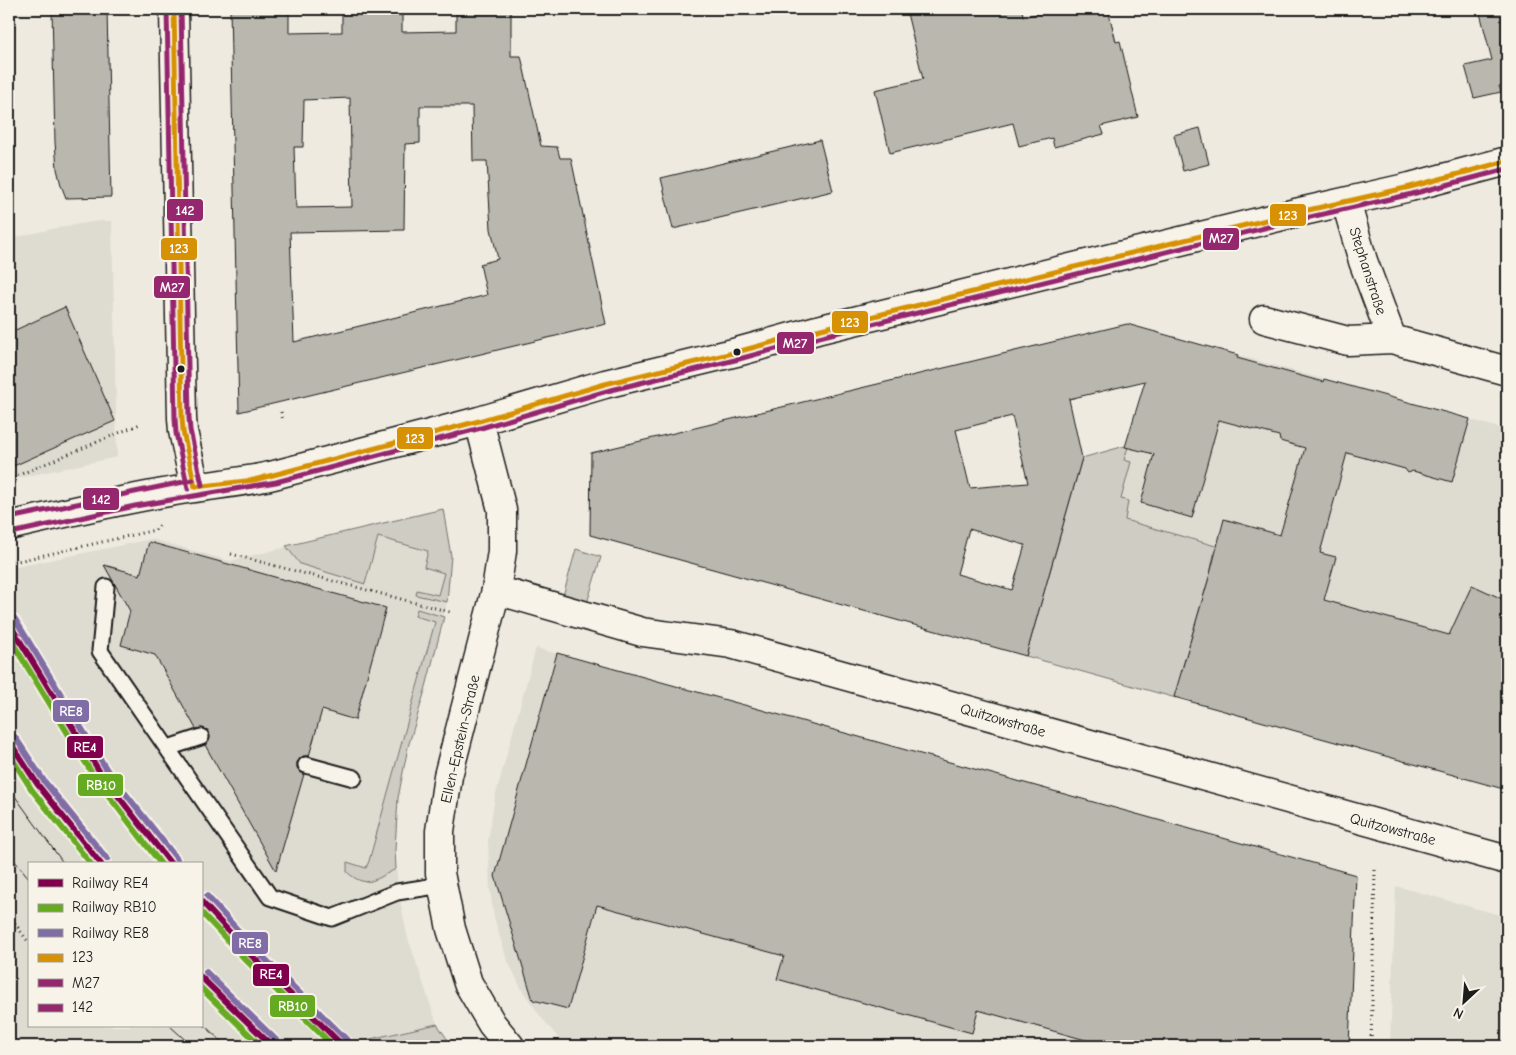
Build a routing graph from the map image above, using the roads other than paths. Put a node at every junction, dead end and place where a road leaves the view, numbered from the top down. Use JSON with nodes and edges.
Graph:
{"nodes":[{"id":1,"x":174,"y":9,"type":"edge"},
{"id":2,"x":1507,"y":161,"type":"edge"},
{"id":3,"x":1346,"y":202,"type":"junction"},
{"id":4,"x":1264,"y":319,"type":"dead end"},
{"id":5,"x":1392,"y":339,"type":"junction"},
{"id":6,"x":1507,"y":371,"type":"edge"},
{"id":7,"x":478,"y":421,"type":"junction"},
{"id":8,"x":195,"y":487,"type":"junction"},
{"id":9,"x":9,"y":526,"type":"edge"},
{"id":10,"x":106,"y":587,"type":"dead end"},
{"id":11,"x":496,"y":590,"type":"junction"},
{"id":12,"x":201,"y":736,"type":"dead end"},
{"id":13,"x":168,"y":748,"type":"junction"},
{"id":14,"x":306,"y":765,"type":"dead end"},
{"id":15,"x":354,"y":778,"type":"dead end"},
{"id":16,"x":1507,"y":860,"type":"edge"},
{"id":17,"x":442,"y":885,"type":"junction"},
{"id":18,"x":510,"y":1046,"type":"edge"}],
"edges":[{"from":1,"to":8,"type":"main road"},
{"from":2,"to":3,"type":"main road"},
{"from":3,"to":5,"type":"main road","name":"Stephanstraße"},
{"from":3,"to":7,"type":"main road"},
{"from":4,"to":5,"type":"main road"},
{"from":5,"to":6,"type":"main road"},
{"from":7,"to":8,"type":"main road"},
{"from":7,"to":11,"type":"main road","name":"Ellen-Epstein-Straße"},
{"from":8,"to":9,"type":"main road"},
{"from":10,"to":13,"type":"lane"},
{"from":11,"to":16,"type":"main road","name":"Quitzowstraße"},
{"from":11,"to":17,"type":"main road","name":"Ellen-Epstein-Straße"},
{"from":12,"to":13,"type":"lane"},
{"from":13,"to":17,"type":"lane"},
{"from":14,"to":15,"type":"lane"},
{"from":17,"to":18,"type":"main road","name":"Ellen-Epstein-Straße"}]}
